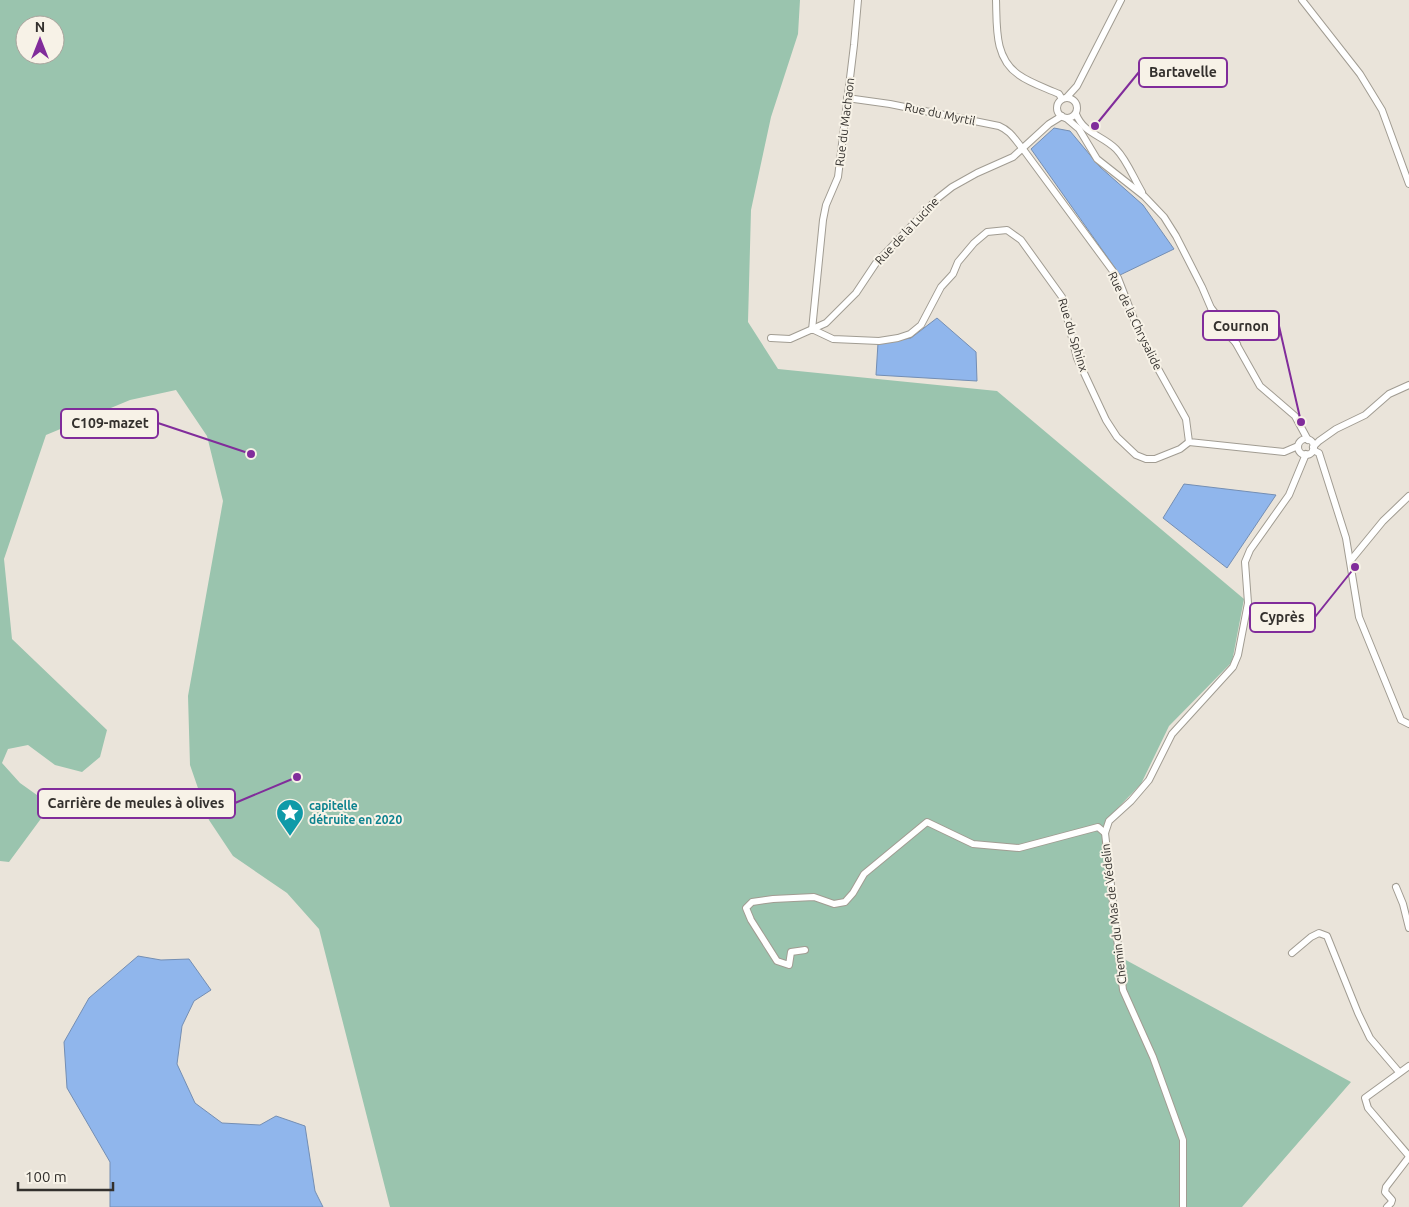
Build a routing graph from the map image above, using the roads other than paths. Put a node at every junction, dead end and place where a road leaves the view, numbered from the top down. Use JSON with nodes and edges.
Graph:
{"nodes":[{"id":1,"x":858,"y":0,"type":"edge"},
{"id":2,"x":996,"y":0,"type":"edge"},
{"id":3,"x":1121,"y":0,"type":"edge"},
{"id":4,"x":1302,"y":0,"type":"edge"},
{"id":5,"x":1077,"y":86,"type":"junction"},
{"id":6,"x":847,"y":98,"type":"junction"},
{"id":7,"x":1075,"y":101,"type":"junction"},
{"id":8,"x":1061,"y":103,"type":"junction"},
{"id":9,"x":1076,"y":114,"type":"junction"},
{"id":10,"x":1064,"y":117,"type":"junction"},
{"id":11,"x":1049,"y":124,"type":"junction"},
{"id":12,"x":1023,"y":149,"type":"junction"},
{"id":13,"x":1409,"y":184,"type":"edge"},
{"id":14,"x":1144,"y":196,"type":"junction"},
{"id":15,"x":813,"y":330,"type":"junction"},
{"id":16,"x":771,"y":338,"type":"dead end"},
{"id":17,"x":1409,"y":384,"type":"edge"},
{"id":18,"x":1189,"y":442,"type":"junction"},
{"id":19,"x":1306,"y":447,"type":"junction"},
{"id":20,"x":1409,"y":496,"type":"edge"},
{"id":21,"x":1351,"y":560,"type":"junction"},
{"id":22,"x":1409,"y":724,"type":"edge"},
{"id":23,"x":1105,"y":833,"type":"junction"},
{"id":24,"x":1396,"y":887,"type":"dead end"},
{"id":25,"x":1409,"y":928,"type":"edge"},
{"id":26,"x":805,"y":950,"type":"dead end"},
{"id":27,"x":1292,"y":953,"type":"dead end"},
{"id":28,"x":1409,"y":1066,"type":"edge"},
{"id":29,"x":1399,"y":1072,"type":"junction"},
{"id":30,"x":1409,"y":1156,"type":"edge"},
{"id":31,"x":1183,"y":1207,"type":"edge"},
{"id":32,"x":1386,"y":1207,"type":"edge"}],
"edges":[{"from":1,"to":6,"type":"street","name":"Rue du Machaon"},
{"from":2,"to":8,"type":"street"},
{"from":3,"to":5,"type":"street"},
{"from":4,"to":13,"type":"street"},
{"from":5,"to":7,"type":"street"},
{"from":5,"to":8,"type":"street","name":"Rue de la Lucine"},
{"from":6,"to":12,"type":"street","name":"Rue du Myrtil"},
{"from":6,"to":15,"type":"street","name":"Rue du Machaon"},
{"from":7,"to":8,"type":"street"},
{"from":7,"to":9,"type":"street"},
{"from":8,"to":10,"type":"street"},
{"from":8,"to":11,"type":"street","name":"Rue de la Lucine"},
{"from":9,"to":10,"type":"street","name":"Rue de la Lucine"},
{"from":9,"to":14,"type":"street"},
{"from":10,"to":11,"type":"street","name":"Rue de la Lucine"},
{"from":10,"to":14,"type":"street"},
{"from":11,"to":12,"type":"street","name":"Rue de la Lucine"},
{"from":12,"to":15,"type":"street","name":"Rue de la Lucine"},
{"from":12,"to":18,"type":"street","name":"Rue de la Chrysalide"},
{"from":14,"to":19,"type":"street"},
{"from":15,"to":16,"type":"street","name":"Rue de la Lucine"},
{"from":15,"to":18,"type":"street","name":"Rue du Sphinx"},
{"from":17,"to":19,"type":"street"},
{"from":18,"to":19,"type":"street"},
{"from":19,"to":21,"type":"street"},
{"from":19,"to":23,"type":"street","name":"Chemin du Mas de Védelin"},
{"from":20,"to":21,"type":"street"},
{"from":21,"to":22,"type":"street"},
{"from":23,"to":26,"type":"street"},
{"from":23,"to":31,"type":"street","name":"Chemin du Mas de Védelin"},
{"from":24,"to":25,"type":"street"},
{"from":27,"to":29,"type":"street"},
{"from":28,"to":29,"type":"street"},
{"from":29,"to":30,"type":"street"},
{"from":30,"to":32,"type":"street"}]}
